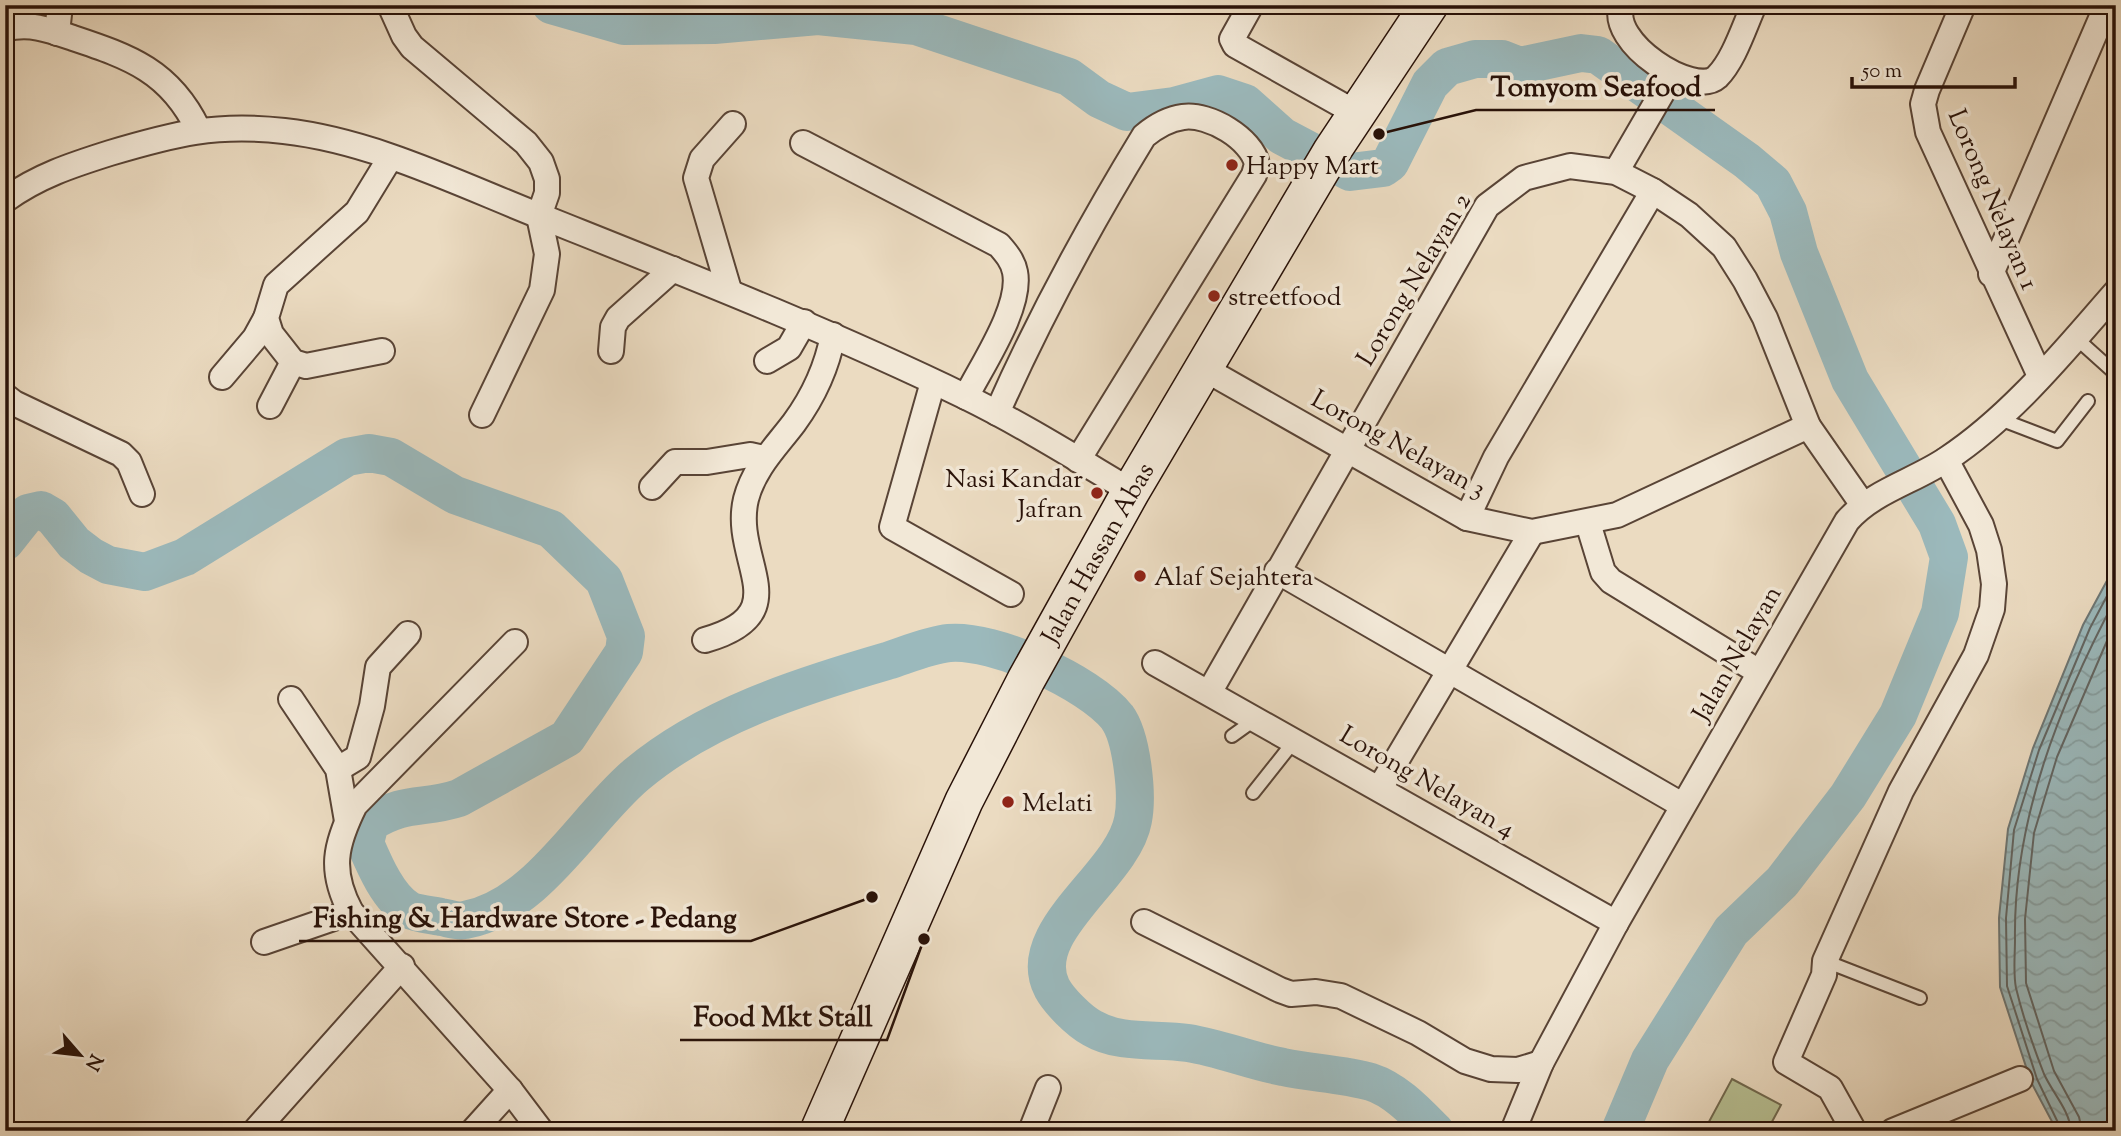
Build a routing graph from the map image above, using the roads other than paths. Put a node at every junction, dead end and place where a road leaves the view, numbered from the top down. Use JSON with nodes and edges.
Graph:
{"nodes":[{"id":1,"x":60,"y":5,"type":"edge"},
{"id":2,"x":390,"y":5,"type":"edge"},
{"id":3,"x":1251,"y":5,"type":"edge"},
{"id":4,"x":1622,"y":5,"type":"edge"},
{"id":5,"x":1754,"y":5,"type":"edge"},
{"id":6,"x":1963,"y":5,"type":"edge"},
{"id":7,"x":2107,"y":5,"type":"edge"},
{"id":8,"x":1423,"y":8,"type":"edge"},
{"id":9,"x":5,"y":29,"type":"edge"},
{"id":10,"x":57,"y":33,"type":"junction"},
{"id":11,"x":1663,"y":91,"type":"junction"},
{"id":12,"x":1356,"y":113,"type":"junction"},
{"id":13,"x":733,"y":124,"type":"dead end"},
{"id":14,"x":198,"y":129,"type":"junction"},
{"id":15,"x":803,"y":143,"type":"dead end"},
{"id":16,"x":390,"y":158,"type":"junction"},
{"id":17,"x":1616,"y":172,"type":"junction"},
{"id":18,"x":1653,"y":191,"type":"junction"},
{"id":19,"x":5,"y":200,"type":"edge"},
{"id":20,"x":539,"y":216,"type":"junction"},
{"id":21,"x":673,"y":269,"type":"junction"},
{"id":22,"x":1991,"y":274,"type":"junction"},
{"id":23,"x":729,"y":290,"type":"junction"},
{"id":24,"x":2116,"y":292,"type":"edge"},
{"id":25,"x":266,"y":318,"type":"junction"},
{"id":26,"x":804,"y":322,"type":"junction"},
{"id":27,"x":833,"y":335,"type":"junction"},
{"id":28,"x":2076,"y":338,"type":"junction"},
{"id":29,"x":382,"y":351,"type":"dead end"},
{"id":30,"x":611,"y":351,"type":"dead end"},
{"id":31,"x":767,"y":361,"type":"dead end"},
{"id":32,"x":293,"y":362,"type":"junction"},
{"id":33,"x":1203,"y":368,"type":"junction"},
{"id":34,"x":2116,"y":374,"type":"edge"},
{"id":35,"x":2040,"y":376,"type":"junction"},
{"id":36,"x":222,"y":377,"type":"dead end"},
{"id":37,"x":933,"y":382,"type":"junction"},
{"id":38,"x":5,"y":396,"type":"edge"},
{"id":39,"x":966,"y":397,"type":"junction"},
{"id":40,"x":2088,"y":401,"type":"dead end"},
{"id":41,"x":270,"y":406,"type":"dead end"},
{"id":42,"x":997,"y":413,"type":"junction"},
{"id":43,"x":482,"y":415,"type":"dead end"},
{"id":44,"x":1996,"y":418,"type":"junction"},
{"id":45,"x":1808,"y":426,"type":"junction"},
{"id":46,"x":1347,"y":450,"type":"junction"},
{"id":47,"x":764,"y":458,"type":"junction"},
{"id":48,"x":1078,"y":460,"type":"junction"},
{"id":49,"x":1937,"y":465,"type":"junction"},
{"id":50,"x":652,"y":487,"type":"dead end"},
{"id":51,"x":1131,"y":491,"type":"junction"},
{"id":52,"x":142,"y":494,"type":"dead end"},
{"id":53,"x":1874,"y":499,"type":"junction"},
{"id":54,"x":1467,"y":518,"type":"junction"},
{"id":55,"x":1588,"y":523,"type":"junction"},
{"id":56,"x":1532,"y":532,"type":"junction"},
{"id":57,"x":1277,"y":571,"type":"junction"},
{"id":58,"x":1010,"y":594,"type":"dead end"},
{"id":59,"x":408,"y":634,"type":"dead end"},
{"id":60,"x":705,"y":640,"type":"dead end"},
{"id":61,"x":515,"y":642,"type":"dead end"},
{"id":62,"x":1156,"y":663,"type":"dead end"},
{"id":63,"x":1448,"y":670,"type":"junction"},
{"id":64,"x":1759,"y":672,"type":"junction"},
{"id":65,"x":1210,"y":691,"type":"junction"},
{"id":66,"x":291,"y":699,"type":"dead end"},
{"id":67,"x":1257,"y":718,"type":"junction"},
{"id":68,"x":1232,"y":736,"type":"dead end"},
{"id":69,"x":1296,"y":740,"type":"junction"},
{"id":70,"x":338,"y":769,"type":"junction"},
{"id":71,"x":1380,"y":788,"type":"junction"},
{"id":72,"x":1253,"y":793,"type":"dead end"},
{"id":73,"x":1682,"y":805,"type":"junction"},
{"id":74,"x":347,"y":821,"type":"junction"},
{"id":75,"x":351,"y":912,"type":"junction"},
{"id":76,"x":1144,"y":922,"type":"dead end"},
{"id":77,"x":1616,"y":923,"type":"junction"},
{"id":78,"x":264,"y":943,"type":"dead end"},
{"id":79,"x":1825,"y":961,"type":"junction"},
{"id":80,"x":402,"y":966,"type":"junction"},
{"id":81,"x":1920,"y":998,"type":"dead end"},
{"id":82,"x":1541,"y":1063,"type":"junction"},
{"id":83,"x":2020,"y":1079,"type":"dead end"},
{"id":84,"x":1048,"y":1088,"type":"dead end"},
{"id":85,"x":510,"y":1090,"type":"junction"},
{"id":86,"x":1038,"y":1129,"type":"edge"},
{"id":87,"x":255,"y":1131,"type":"edge"},
{"id":88,"x":473,"y":1131,"type":"edge"},
{"id":89,"x":541,"y":1131,"type":"edge"},
{"id":90,"x":819,"y":1131,"type":"edge"},
{"id":91,"x":1513,"y":1131,"type":"edge"},
{"id":92,"x":1854,"y":1131,"type":"edge"},
{"id":93,"x":1893,"y":1131,"type":"edge"}],
"edges":[{"from":1,"to":10,"type":"street"},
{"from":2,"to":20,"type":"street"},
{"from":3,"to":12,"type":"street"},
{"from":4,"to":11,"type":"street"},
{"from":5,"to":11,"type":"street"},
{"from":6,"to":22,"type":"street","name":"Lorong Nelayan 1"},
{"from":7,"to":22,"type":"street"},
{"from":8,"to":12,"type":"main road","name":"Jalan Hassan Abas"},
{"from":9,"to":10,"type":"street"},
{"from":10,"to":14,"type":"street"},
{"from":11,"to":17,"type":"street"},
{"from":12,"to":33,"type":"main road","name":"Jalan Hassan Abas"},
{"from":13,"to":23,"type":"street"},
{"from":14,"to":16,"type":"street"},
{"from":14,"to":19,"type":"street"},
{"from":15,"to":39,"type":"street"},
{"from":16,"to":20,"type":"street"},
{"from":16,"to":25,"type":"street"},
{"from":17,"to":18,"type":"street","name":"Lorong Nelayan 2"},
{"from":17,"to":46,"type":"street","name":"Lorong Nelayan 2"},
{"from":18,"to":45,"type":"street","name":"Lorong Nelayan 2"},
{"from":18,"to":54,"type":"street"},
{"from":20,"to":21,"type":"street"},
{"from":20,"to":43,"type":"street"},
{"from":21,"to":23,"type":"street"},
{"from":21,"to":30,"type":"street"},
{"from":22,"to":35,"type":"street","name":"Lorong Nelayan 1"},
{"from":23,"to":26,"type":"street"},
{"from":24,"to":28,"type":"street","name":"Jalan Nelayan"},
{"from":25,"to":32,"type":"street"},
{"from":25,"to":36,"type":"street"},
{"from":26,"to":27,"type":"street"},
{"from":26,"to":31,"type":"street"},
{"from":27,"to":37,"type":"street"},
{"from":27,"to":47,"type":"street"},
{"from":28,"to":34,"type":"lane"},
{"from":28,"to":35,"type":"street","name":"Jalan Nelayan"},
{"from":29,"to":32,"type":"street"},
{"from":32,"to":41,"type":"street"},
{"from":33,"to":46,"type":"street","name":"Lorong Nelayan 3"},
{"from":33,"to":51,"type":"main road","name":"Jalan Hassan Abas"},
{"from":35,"to":44,"type":"street","name":"Jalan Nelayan"},
{"from":37,"to":39,"type":"street"},
{"from":37,"to":58,"type":"street"},
{"from":38,"to":52,"type":"street"},
{"from":39,"to":42,"type":"street"},
{"from":40,"to":44,"type":"lane"},
{"from":42,"to":48,"type":"street"},
{"from":42,"to":48,"type":"street"},
{"from":44,"to":49,"type":"street","name":"Jalan Nelayan"},
{"from":45,"to":53,"type":"street","name":"Lorong Nelayan 2"},
{"from":45,"to":55,"type":"street","name":"Lorong Nelayan 3"},
{"from":46,"to":54,"type":"street","name":"Lorong Nelayan 3"},
{"from":46,"to":57,"type":"street","name":"Lorong Nelayan 2"},
{"from":47,"to":50,"type":"street"},
{"from":47,"to":60,"type":"street"},
{"from":48,"to":51,"type":"street"},
{"from":49,"to":53,"type":"street","name":"Jalan Nelayan"},
{"from":49,"to":79,"type":"street"},
{"from":51,"to":90,"type":"main road","name":"Jalan Hassan Abas"},
{"from":53,"to":64,"type":"street","name":"Jalan Nelayan"},
{"from":54,"to":56,"type":"street","name":"Lorong Nelayan 3"},
{"from":55,"to":56,"type":"street","name":"Lorong Nelayan 3"},
{"from":55,"to":64,"type":"street"},
{"from":56,"to":63,"type":"street"},
{"from":57,"to":63,"type":"street"},
{"from":57,"to":65,"type":"street","name":"Lorong Nelayan 2"},
{"from":59,"to":70,"type":"street"},
{"from":61,"to":74,"type":"street"},
{"from":62,"to":65,"type":"street","name":"Lorong Nelayan 4"},
{"from":63,"to":71,"type":"street"},
{"from":63,"to":73,"type":"street"},
{"from":64,"to":73,"type":"street","name":"Jalan Nelayan"},
{"from":65,"to":67,"type":"street","name":"Lorong Nelayan 4"},
{"from":66,"to":70,"type":"street"},
{"from":67,"to":68,"type":"lane"},
{"from":67,"to":69,"type":"street","name":"Lorong Nelayan 4"},
{"from":69,"to":71,"type":"street","name":"Lorong Nelayan 4"},
{"from":69,"to":72,"type":"lane"},
{"from":70,"to":74,"type":"street"},
{"from":71,"to":77,"type":"street","name":"Lorong Nelayan 4"},
{"from":73,"to":77,"type":"street","name":"Jalan Nelayan"},
{"from":74,"to":75,"type":"street"},
{"from":75,"to":78,"type":"street"},
{"from":75,"to":80,"type":"street"},
{"from":76,"to":82,"type":"street"},
{"from":77,"to":82,"type":"street","name":"Jalan Nelayan"},
{"from":79,"to":81,"type":"lane"},
{"from":79,"to":92,"type":"street"},
{"from":80,"to":85,"type":"street"},
{"from":80,"to":87,"type":"street"},
{"from":82,"to":91,"type":"street","name":"Jalan Nelayan"},
{"from":83,"to":93,"type":"street"},
{"from":84,"to":86,"type":"street"},
{"from":85,"to":88,"type":"street"},
{"from":85,"to":89,"type":"street"}]}
